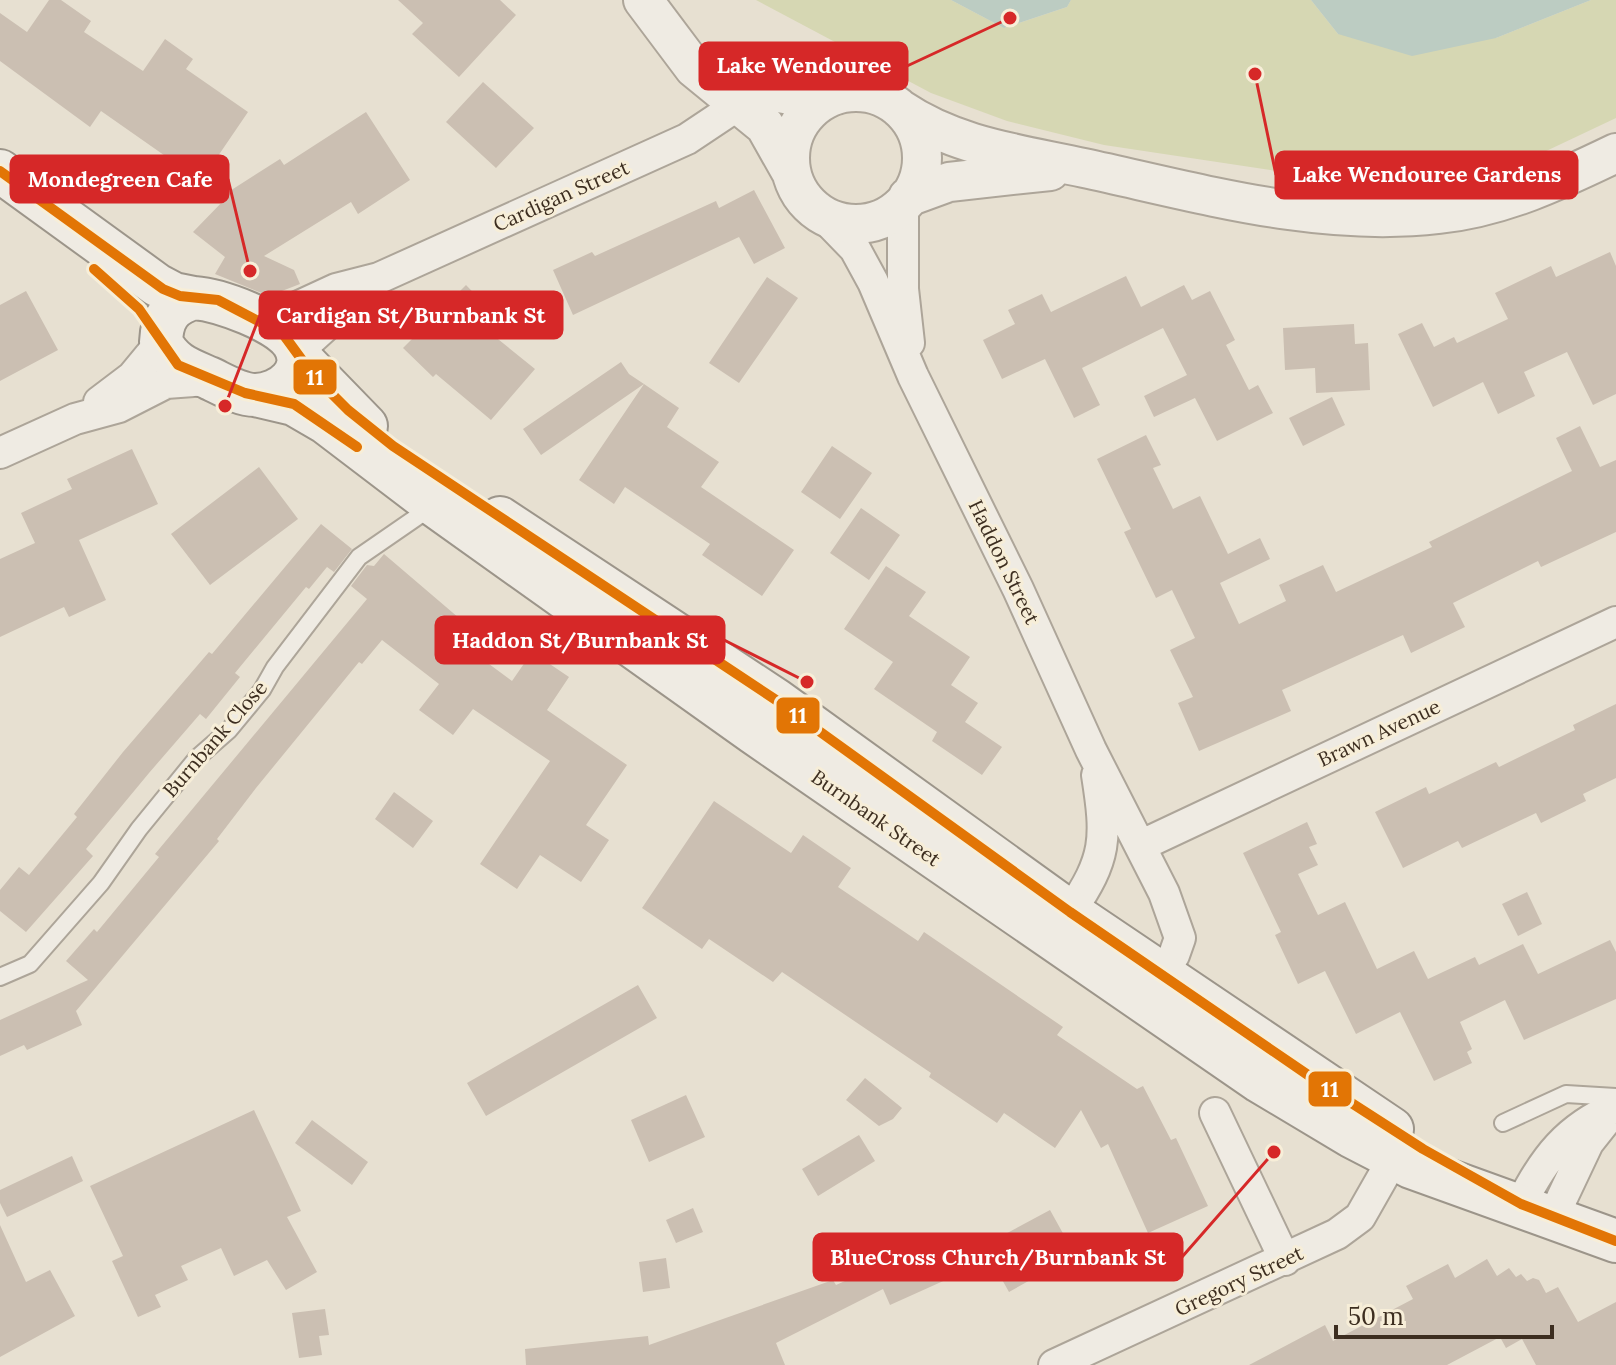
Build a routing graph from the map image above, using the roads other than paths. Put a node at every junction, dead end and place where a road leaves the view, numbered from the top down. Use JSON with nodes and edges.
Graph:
{"nodes":[{"id":1,"x":645,"y":2,"type":"edge"},
{"id":2,"x":836,"y":95,"type":"junction"},
{"id":3,"x":738,"y":105,"type":"junction"},
{"id":4,"x":900,"y":109,"type":"junction"},
{"id":5,"x":1616,"y":153,"type":"edge"},
{"id":6,"x":1084,"y":168,"type":"junction"},
{"id":7,"x":0,"y":171,"type":"edge"},
{"id":8,"x":791,"y":172,"type":"junction"},
{"id":9,"x":906,"y":200,"type":"junction"},
{"id":10,"x":0,"y":202,"type":"edge"},
{"id":11,"x":823,"y":216,"type":"junction"},
{"id":12,"x":379,"y":278,"type":"junction"},
{"id":13,"x":194,"y":298,"type":"junction"},
{"id":14,"x":250,"y":316,"type":"junction"},
{"id":15,"x":161,"y":341,"type":"junction"},
{"id":16,"x":297,"y":354,"type":"junction"},
{"id":17,"x":913,"y":376,"type":"junction"},
{"id":18,"x":236,"y":389,"type":"junction"},
{"id":19,"x":75,"y":419,"type":"junction"},
{"id":20,"x":0,"y":453,"type":"edge"},
{"id":21,"x":434,"y":505,"type":"junction"},
{"id":22,"x":1616,"y":622,"type":"edge"},
{"id":23,"x":1091,"y":750,"type":"junction"},
{"id":24,"x":1142,"y":845,"type":"junction"},
{"id":25,"x":1060,"y":925,"type":"junction"},
{"id":26,"x":0,"y":977,"type":"edge"},
{"id":27,"x":1142,"y":982,"type":"junction"},
{"id":28,"x":1616,"y":1097,"type":"edge"},
{"id":29,"x":1616,"y":1108,"type":"edge"},
{"id":30,"x":1215,"y":1113,"type":"dead end"},
{"id":31,"x":1503,"y":1123,"type":"dead end"},
{"id":32,"x":1393,"y":1159,"type":"junction"},
{"id":33,"x":1537,"y":1211,"type":"junction"},
{"id":34,"x":1616,"y":1241,"type":"edge"},
{"id":35,"x":1285,"y":1260,"type":"junction"},
{"id":36,"x":1054,"y":1365,"type":"edge"}],
"edges":[{"from":1,"to":2,"type":"street"},
{"from":1,"to":3,"type":"street"},
{"from":2,"to":4,"type":"street"},
{"from":2,"to":8,"type":"street"},
{"from":3,"to":8,"type":"street"},
{"from":3,"to":12,"type":"street","name":"Cardigan Street"},
{"from":4,"to":6,"type":"street"},
{"from":4,"to":9,"type":"street"},
{"from":5,"to":6,"type":"street"},
{"from":6,"to":9,"type":"street"},
{"from":7,"to":13,"type":"main road"},
{"from":8,"to":11,"type":"street"},
{"from":9,"to":11,"type":"street"},
{"from":9,"to":17,"type":"street","name":"Haddon Street"},
{"from":10,"to":15,"type":"main road"},
{"from":11,"to":17,"type":"street","name":"Haddon Street"},
{"from":12,"to":14,"type":"street","name":"Cardigan Street"},
{"from":12,"to":16,"type":"street","name":"Cardigan Street"},
{"from":13,"to":14,"type":"main road","name":"Burnbank Street"},
{"from":13,"to":15,"type":"main road"},
{"from":14,"to":16,"type":"main road","name":"Burnbank Street"},
{"from":15,"to":18,"type":"main road","name":"Burnbank Street"},
{"from":15,"to":19,"type":"street"},
{"from":16,"to":18,"type":"main road"},
{"from":16,"to":25,"type":"main road","name":"Burnbank Street"},
{"from":17,"to":23,"type":"street","name":"Haddon Street"},
{"from":18,"to":19,"type":"street"},
{"from":18,"to":21,"type":"main road","name":"Burnbank Street"},
{"from":19,"to":20,"type":"street"},
{"from":21,"to":25,"type":"main road","name":"Burnbank Street"},
{"from":21,"to":26,"type":"lane","name":"Burnbank Close"},
{"from":22,"to":24,"type":"street","name":"Brawn Avenue"},
{"from":23,"to":24,"type":"street","name":"Haddon Street"},
{"from":23,"to":25,"type":"street","name":"Haddon Street"},
{"from":24,"to":27,"type":"street","name":"Haddon Street"},
{"from":25,"to":27,"type":"main road","name":"Burnbank Street"},
{"from":27,"to":32,"type":"main road","name":"Burnbank Street"},
{"from":27,"to":33,"type":"main road","name":"Burnbank Street"},
{"from":28,"to":31,"type":"lane"},
{"from":29,"to":33,"type":"street"},
{"from":30,"to":35,"type":"street"},
{"from":32,"to":33,"type":"main road","name":"Burnbank Street"},
{"from":32,"to":35,"type":"street","name":"Gregory Street"},
{"from":33,"to":34,"type":"main road","name":"Burnbank Street"},
{"from":35,"to":36,"type":"street","name":"Gregory Street"}]}
